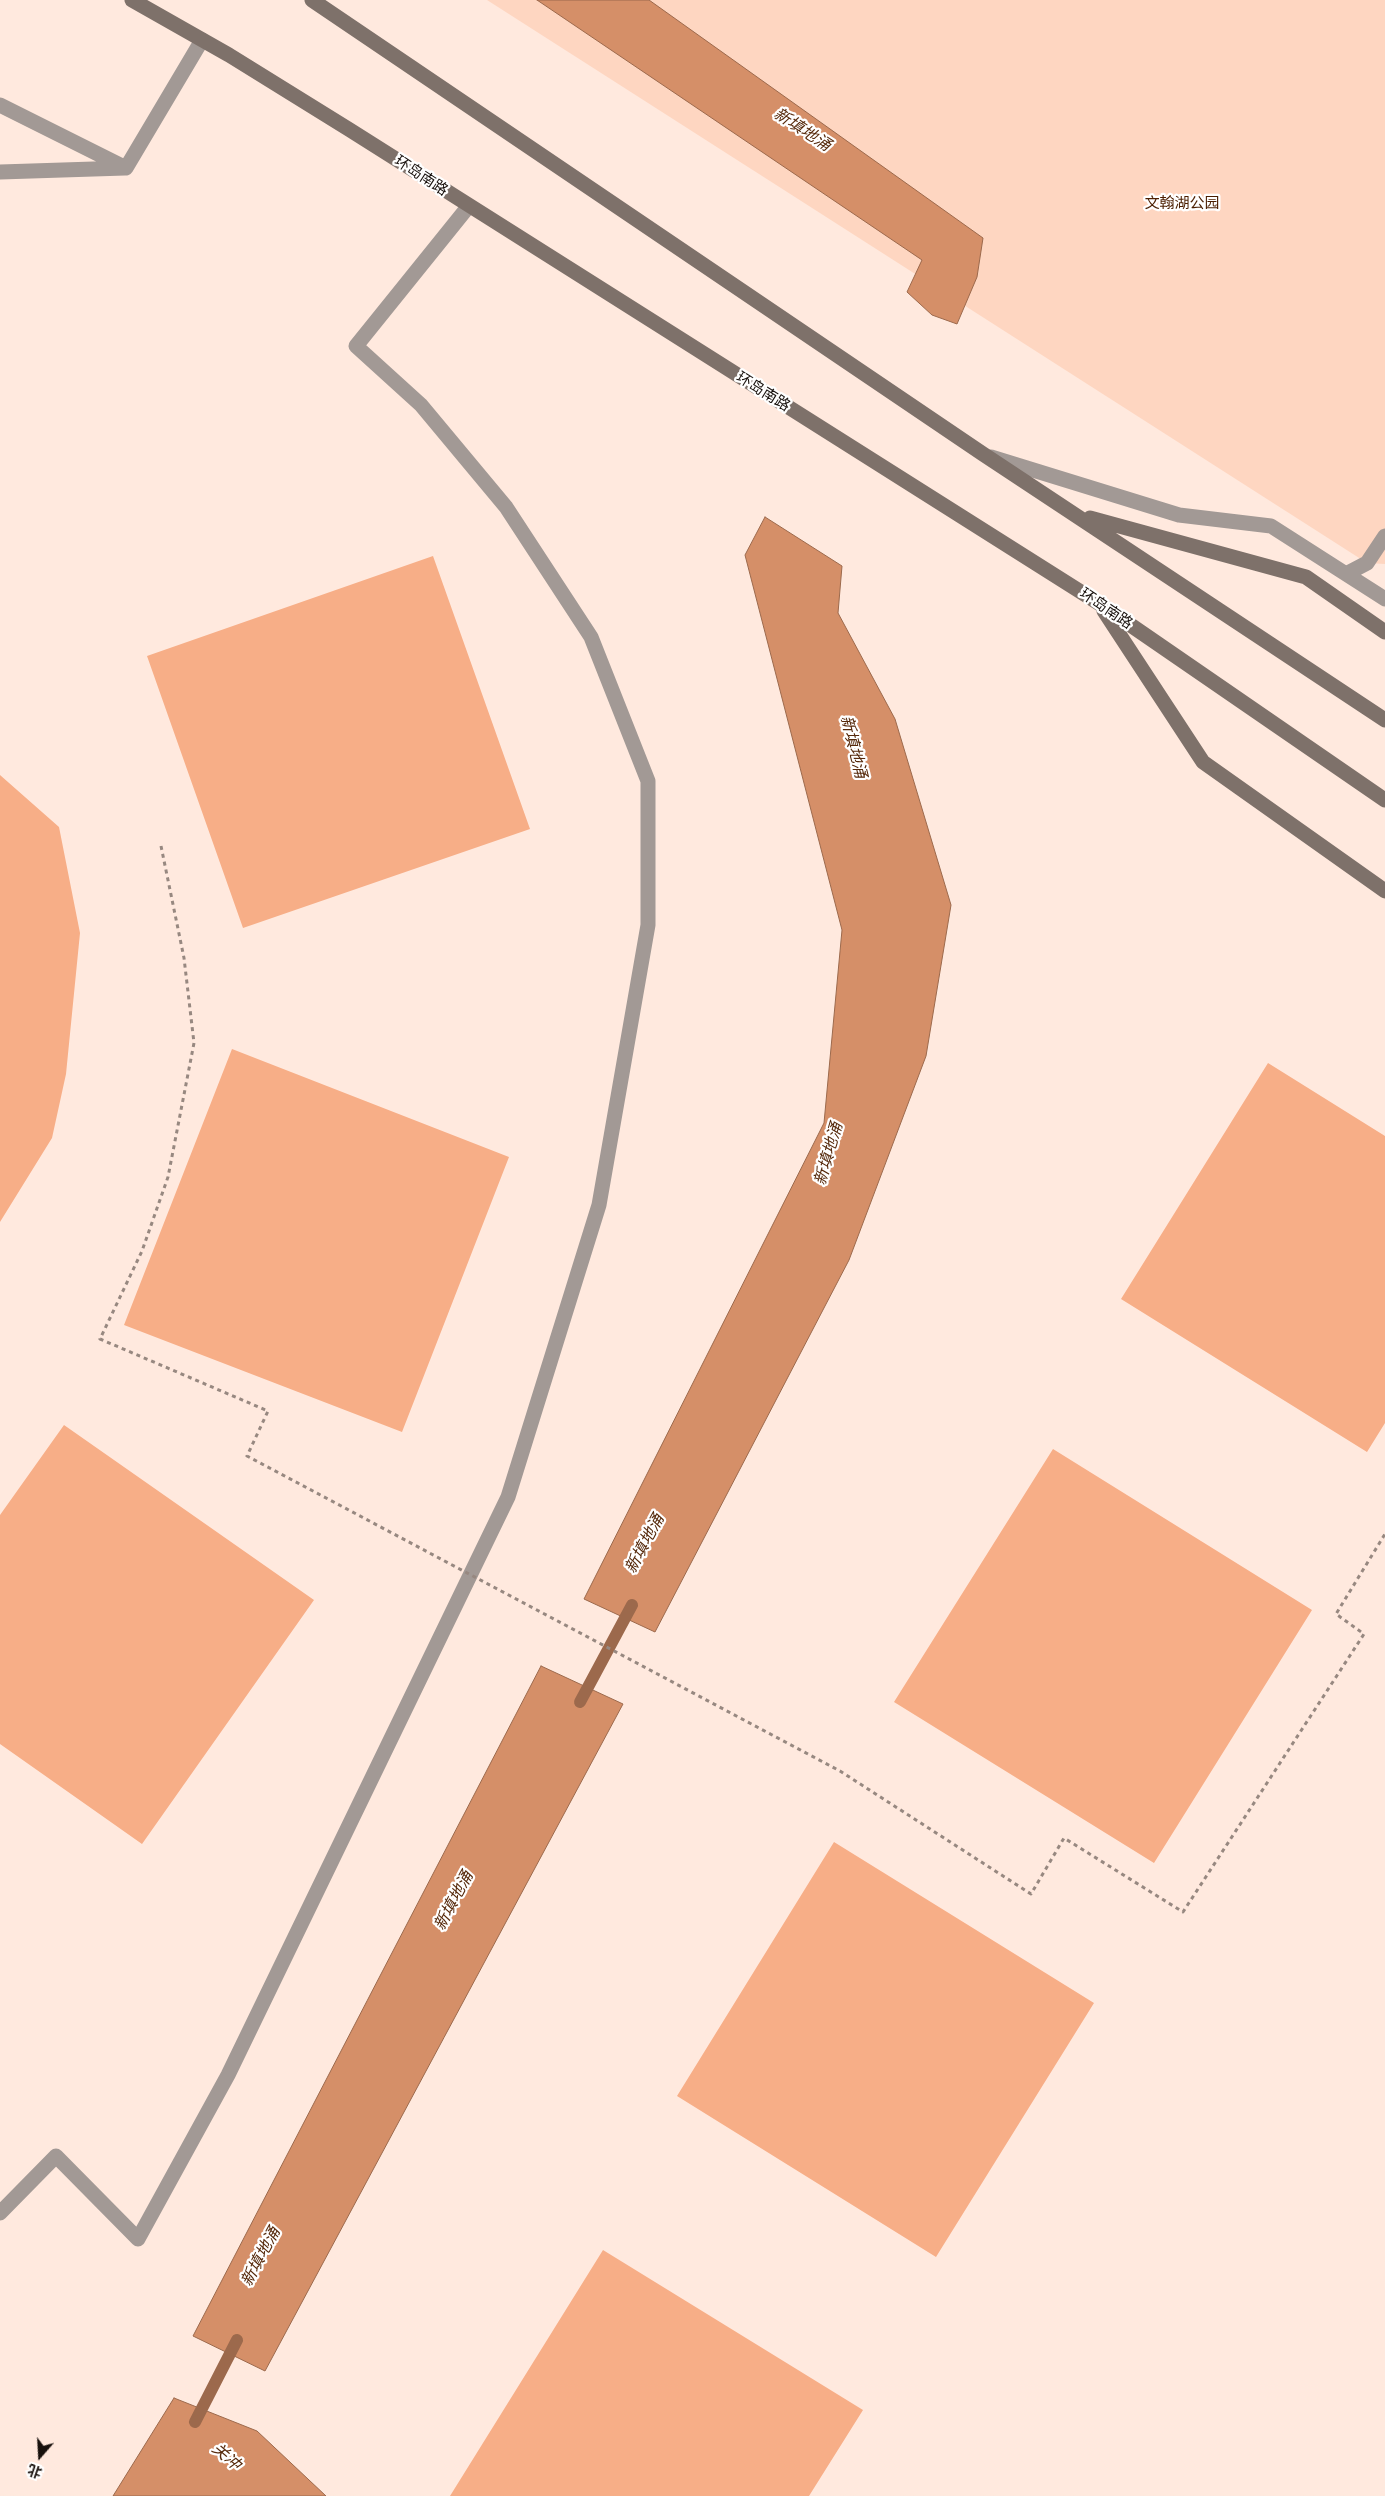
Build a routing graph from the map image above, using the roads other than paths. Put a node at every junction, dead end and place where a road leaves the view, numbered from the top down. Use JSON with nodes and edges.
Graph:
{"nodes":[{"id":1,"x":132,"y":0,"type":"edge"},
{"id":2,"x":312,"y":0,"type":"edge"},
{"id":3,"x":202,"y":40,"type":"junction"},
{"id":4,"x":0,"y":105,"type":"edge"},
{"id":5,"x":126,"y":168,"type":"junction"},
{"id":6,"x":0,"y":172,"type":"edge"},
{"id":7,"x":468,"y":206,"type":"junction"},
{"id":8,"x":983,"y":454,"type":"junction"},
{"id":9,"x":1076,"y":514,"type":"junction"},
{"id":10,"x":1385,"y":536,"type":"edge"},
{"id":11,"x":1346,"y":574,"type":"junction"},
{"id":12,"x":1385,"y":599,"type":"edge"},
{"id":13,"x":1100,"y":604,"type":"junction"},
{"id":14,"x":1385,"y":632,"type":"edge"},
{"id":15,"x":1385,"y":720,"type":"edge"},
{"id":16,"x":1385,"y":800,"type":"edge"},
{"id":17,"x":1385,"y":891,"type":"edge"},
{"id":18,"x":0,"y":2213,"type":"edge"}],
"edges":[{"from":1,"to":3,"type":"main road","name":"环岛南路"},
{"from":2,"to":8,"type":"main road"},
{"from":3,"to":5,"type":"lane"},
{"from":3,"to":7,"type":"main road","name":"环岛南路"},
{"from":4,"to":5,"type":"lane"},
{"from":5,"to":6,"type":"lane"},
{"from":7,"to":13,"type":"main road","name":"环岛南路"},
{"from":7,"to":18,"type":"lane"},
{"from":8,"to":9,"type":"main road"},
{"from":8,"to":11,"type":"lane"},
{"from":9,"to":14,"type":"main road"},
{"from":9,"to":15,"type":"main road"},
{"from":10,"to":11,"type":"lane"},
{"from":11,"to":12,"type":"lane"},
{"from":13,"to":16,"type":"main road","name":"环岛南路"},
{"from":13,"to":17,"type":"main road"}]}
